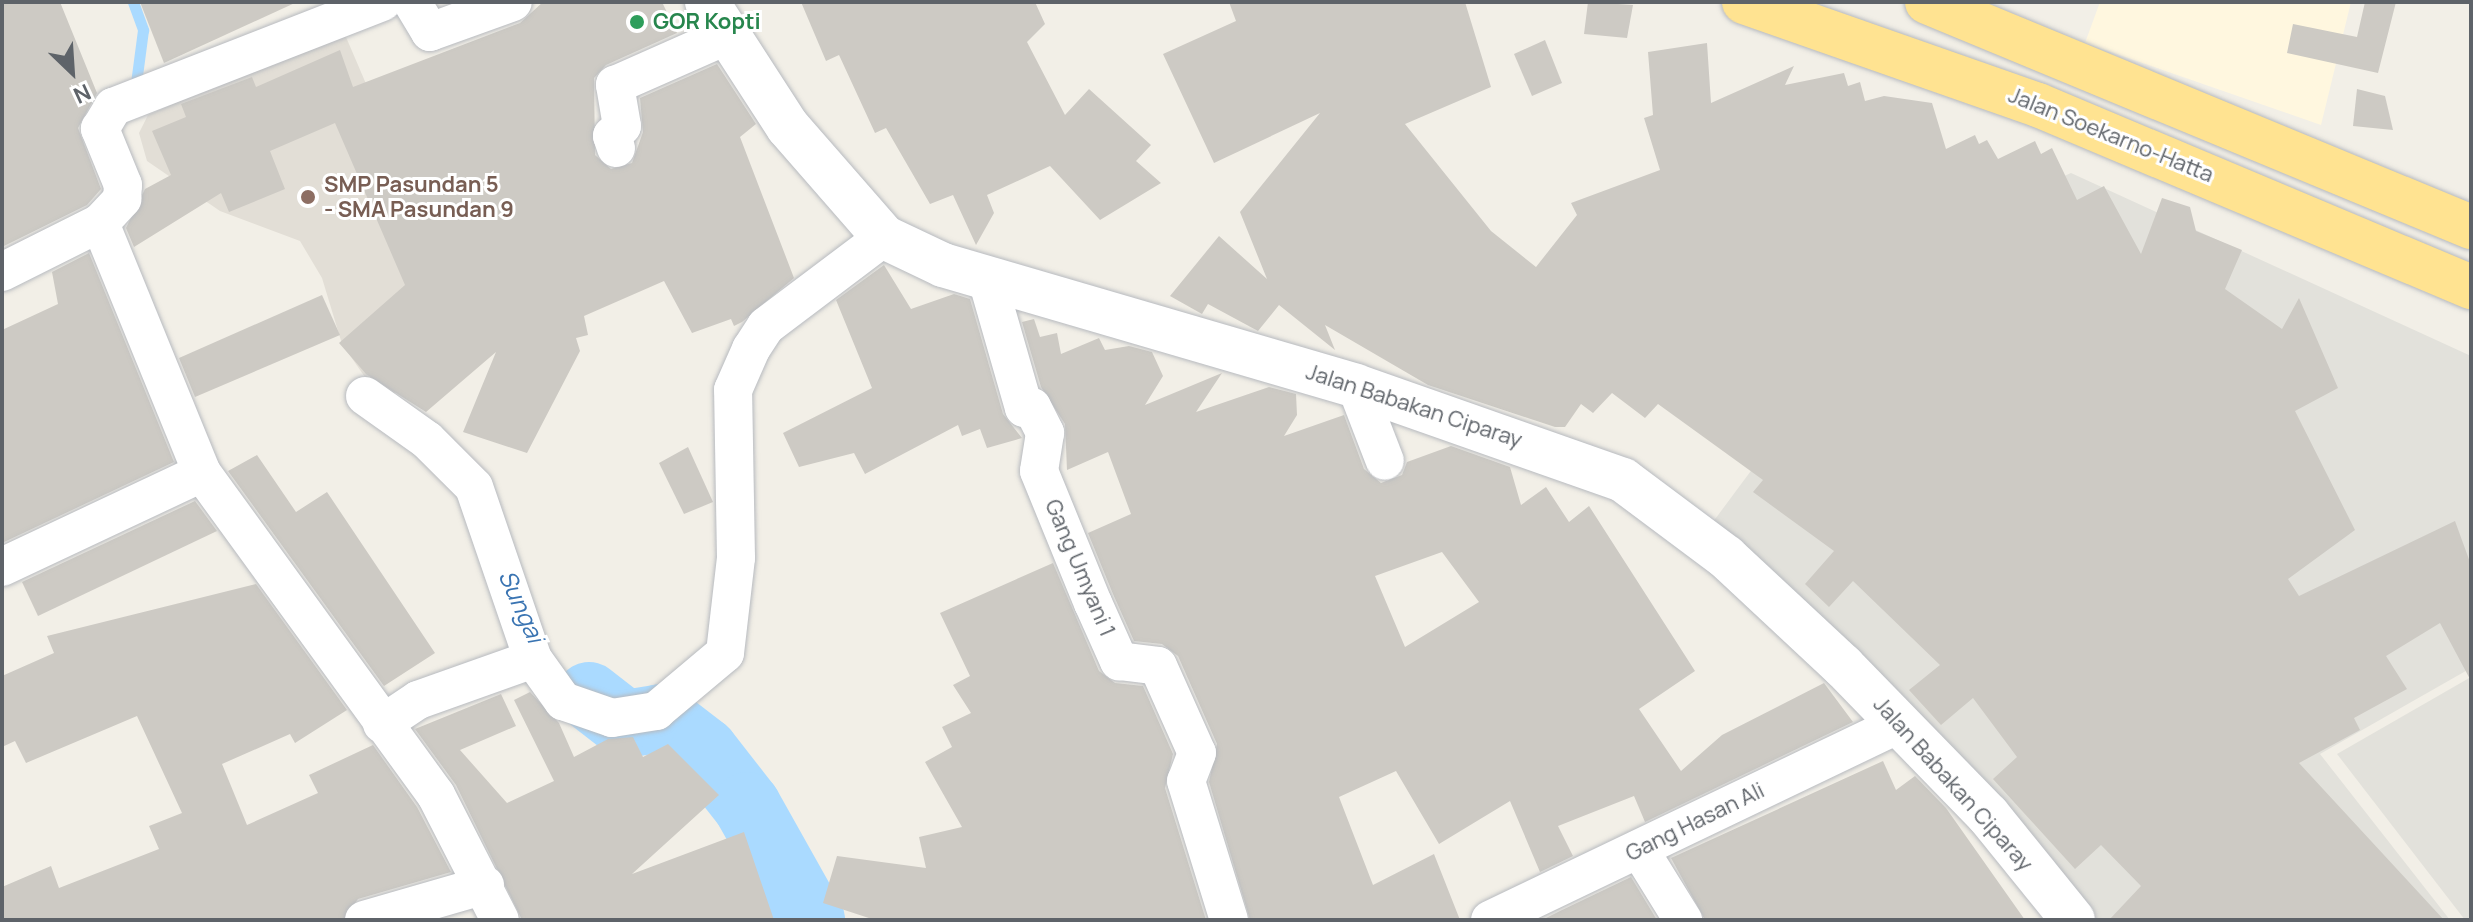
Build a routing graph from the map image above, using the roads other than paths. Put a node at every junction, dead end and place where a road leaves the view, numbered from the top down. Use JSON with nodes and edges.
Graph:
{"nodes":[{"id":1,"x":382,"y":2,"type":"edge"},
{"id":2,"x":412,"y":2,"type":"edge"},
{"id":3,"x":513,"y":2,"type":"edge"},
{"id":4,"x":1744,"y":2,"type":"edge"},
{"id":5,"x":1927,"y":2,"type":"edge"},
{"id":6,"x":718,"y":19,"type":"edge"},
{"id":7,"x":616,"y":148,"type":"dead end"},
{"id":8,"x":100,"y":223,"type":"junction"},
{"id":9,"x":2471,"y":227,"type":"edge"},
{"id":10,"x":884,"y":237,"type":"junction"},
{"id":11,"x":2,"y":272,"type":"edge"},
{"id":12,"x":987,"y":279,"type":"junction"},
{"id":13,"x":2471,"y":287,"type":"edge"},
{"id":14,"x":1356,"y":386,"type":"junction"},
{"id":15,"x":365,"y":396,"type":"dead end"},
{"id":16,"x":1385,"y":461,"type":"dead end"},
{"id":17,"x":202,"y":473,"type":"junction"},
{"id":18,"x":2,"y":567,"type":"edge"},
{"id":19,"x":533,"y":659,"type":"junction"},
{"id":20,"x":382,"y":724,"type":"junction"},
{"id":21,"x":1900,"y":724,"type":"junction"},
{"id":22,"x":1639,"y":849,"type":"junction"},
{"id":23,"x":485,"y":885,"type":"junction"},
{"id":24,"x":1528,"y":912,"type":"edge"},
{"id":25,"x":364,"y":920,"type":"edge"},
{"id":26,"x":500,"y":920,"type":"edge"},
{"id":27,"x":1229,"y":920,"type":"edge"},
{"id":28,"x":1490,"y":920,"type":"edge"},
{"id":29,"x":1683,"y":920,"type":"edge"},
{"id":30,"x":2073,"y":920,"type":"edge"}],
"edges":[{"from":1,"to":8,"type":"street"},
{"from":2,"to":3,"type":"street"},
{"from":4,"to":13,"type":"highway","name":"Jalan Soekarno-Hatta"},
{"from":5,"to":9,"type":"highway"},
{"from":6,"to":7,"type":"street"},
{"from":6,"to":10,"type":"street","name":"Jalan Babakan Ciparay"},
{"from":8,"to":11,"type":"street"},
{"from":8,"to":17,"type":"street"},
{"from":10,"to":12,"type":"street","name":"Jalan Babakan Ciparay"},
{"from":10,"to":19,"type":"street"},
{"from":12,"to":14,"type":"street","name":"Jalan Babakan Ciparay"},
{"from":12,"to":27,"type":"street","name":"Gang Umyani 1"},
{"from":14,"to":16,"type":"street"},
{"from":14,"to":21,"type":"street","name":"Jalan Babakan Ciparay"},
{"from":15,"to":19,"type":"street"},
{"from":17,"to":18,"type":"street"},
{"from":17,"to":20,"type":"street"},
{"from":19,"to":20,"type":"street"},
{"from":20,"to":23,"type":"street"},
{"from":21,"to":22,"type":"street","name":"Gang Hasan Ali"},
{"from":21,"to":30,"type":"street","name":"Jalan Babakan Ciparay"},
{"from":22,"to":24,"type":"street","name":"Gang Hasan Ali"},
{"from":22,"to":29,"type":"street"},
{"from":23,"to":25,"type":"street"},
{"from":23,"to":26,"type":"street"},
{"from":24,"to":28,"type":"street","name":"Gang Hasan Ali"}]}
